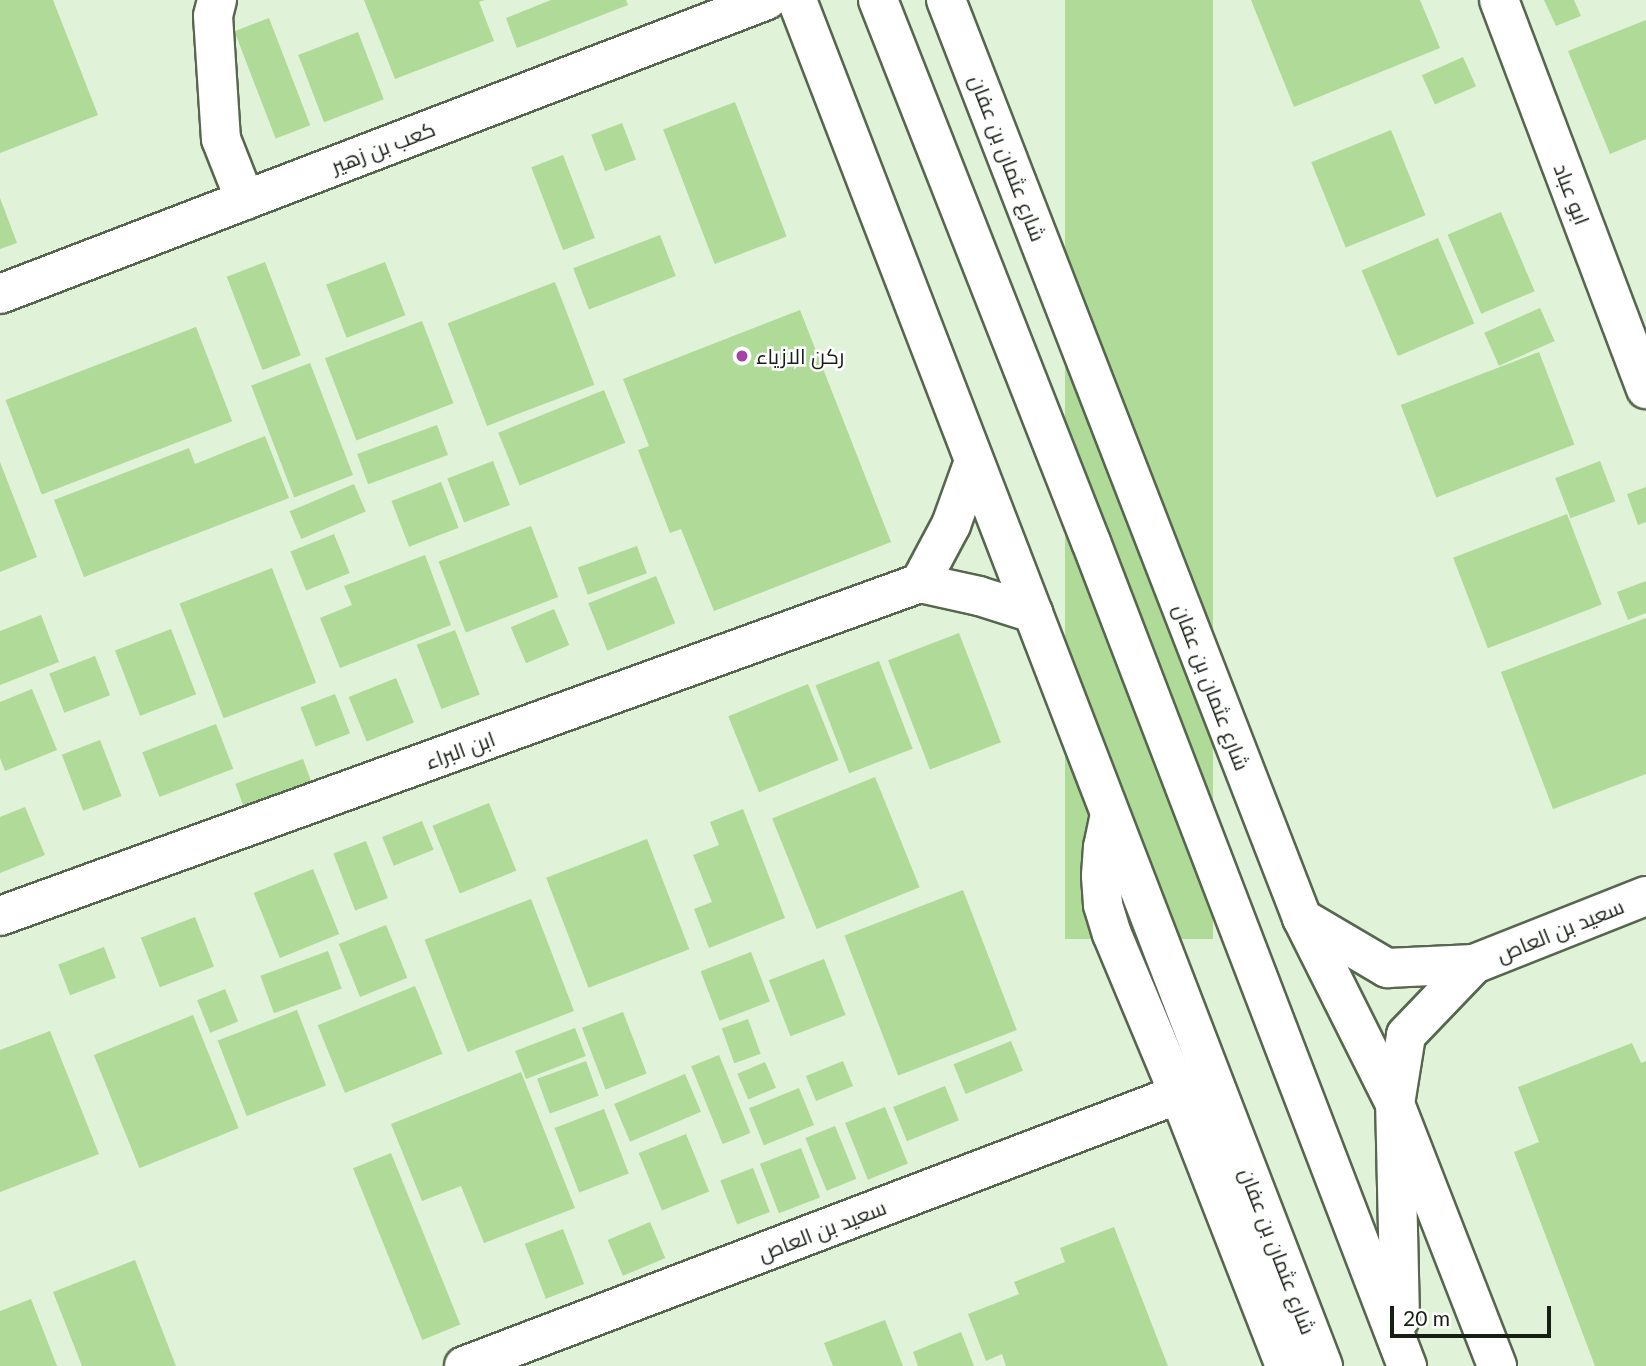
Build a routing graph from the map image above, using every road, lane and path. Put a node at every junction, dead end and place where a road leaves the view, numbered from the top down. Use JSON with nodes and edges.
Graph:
{"nodes":[{"id":1,"x":216,"y":0,"type":"edge"},
{"id":2,"x":767,"y":0,"type":"edge"},
{"id":3,"x":797,"y":0,"type":"edge"},
{"id":4,"x":878,"y":0,"type":"edge"},
{"id":5,"x":1499,"y":0,"type":"edge"},
{"id":6,"x":958,"y":9,"type":"edge"},
{"id":7,"x":245,"y":200,"type":"junction"},
{"id":8,"x":0,"y":294,"type":"edge"},
{"id":9,"x":1646,"y":389,"type":"edge"},
{"id":10,"x":974,"y":461,"type":"junction"},
{"id":11,"x":920,"y":583,"type":"junction"},
{"id":12,"x":1033,"y":614,"type":"junction"},
{"id":13,"x":1110,"y":817,"type":"junction"},
{"id":14,"x":1646,"y":896,"type":"edge"},
{"id":15,"x":0,"y":916,"type":"edge"},
{"id":16,"x":1302,"y":918,"type":"junction"},
{"id":17,"x":1474,"y":964,"type":"junction"},
{"id":18,"x":1180,"y":1094,"type":"junction"},
{"id":19,"x":1395,"y":1104,"type":"junction"},
{"id":20,"x":1404,"y":1357,"type":"edge"},
{"id":21,"x":464,"y":1366,"type":"edge"},
{"id":22,"x":1285,"y":1366,"type":"edge"},
{"id":23,"x":1323,"y":1366,"type":"edge"},
{"id":24,"x":1497,"y":1366,"type":"edge"}],
"edges":[{"from":1,"to":7,"type":"street"},
{"from":2,"to":7,"type":"street","name":"كعب بن زهير"},
{"from":3,"to":10,"type":"street","name":"شارع عثمان بن عفان"},
{"from":4,"to":20,"type":"street"},
{"from":5,"to":9,"type":"street","name":"ابو عباد"},
{"from":6,"to":16,"type":"street","name":"شارع عثمان بن عفان"},
{"from":7,"to":8,"type":"street","name":"كعب بن زهير"},
{"from":10,"to":11,"type":"street"},
{"from":10,"to":12,"type":"street","name":"شارع عثمان بن عفان"},
{"from":11,"to":12,"type":"street"},
{"from":11,"to":15,"type":"street","name":"ابن البراء"},
{"from":12,"to":13,"type":"street","name":"شارع عثمان بن عفان"},
{"from":13,"to":18,"type":"street"},
{"from":13,"to":23,"type":"street","name":"شارع عثمان بن عفان"},
{"from":14,"to":17,"type":"street","name":"سعيد بن العاص"},
{"from":16,"to":17,"type":"street","name":"سعيد بن العاص"},
{"from":16,"to":19,"type":"street","name":"شارع عثمان بن عفان"},
{"from":17,"to":19,"type":"street","name":"سعيد بن العاص"},
{"from":18,"to":21,"type":"street","name":"سعيد بن العاص"},
{"from":18,"to":22,"type":"street"},
{"from":19,"to":20,"type":"street","name":"سعيد بن العاص"},
{"from":19,"to":24,"type":"street","name":"شارع عثمان بن عفان"}]}
